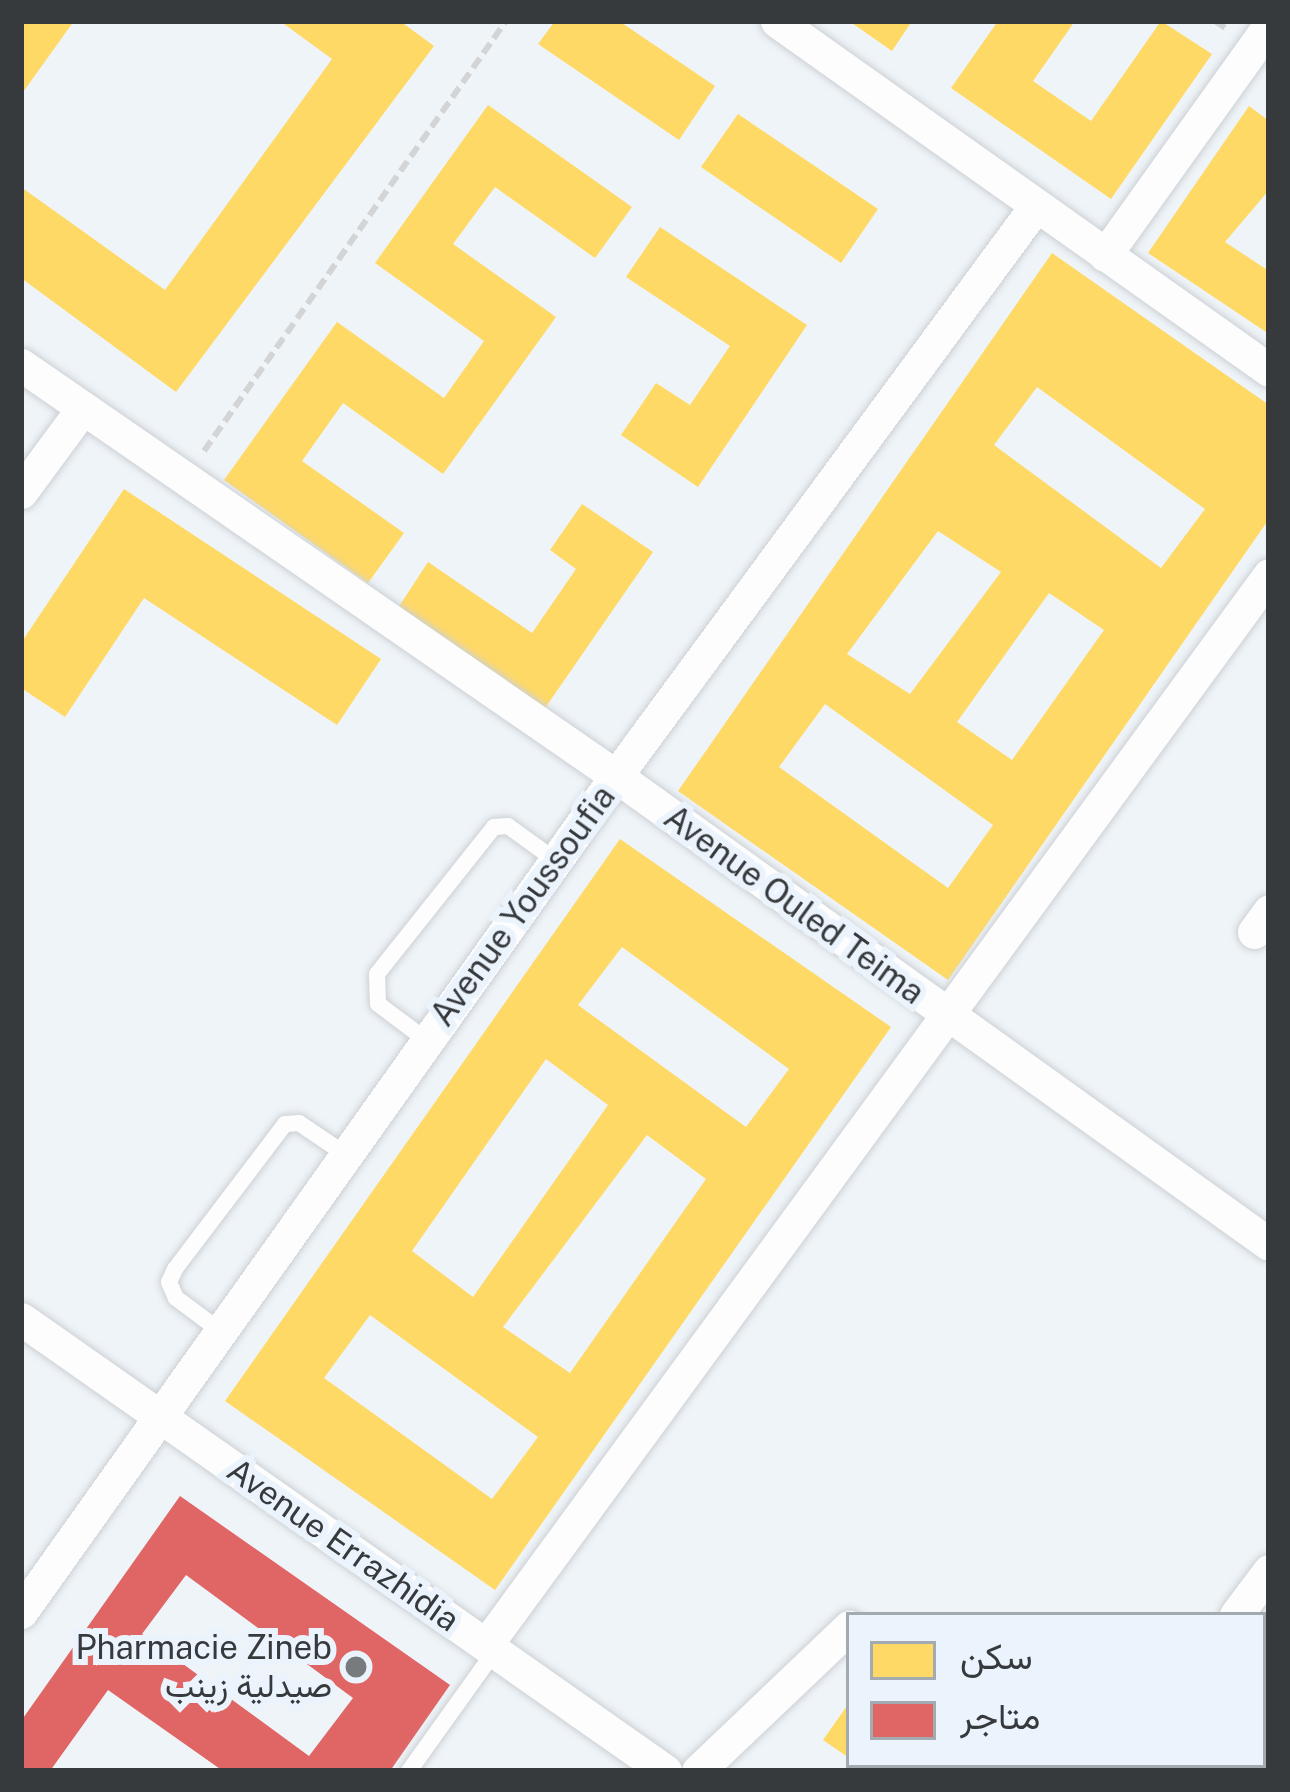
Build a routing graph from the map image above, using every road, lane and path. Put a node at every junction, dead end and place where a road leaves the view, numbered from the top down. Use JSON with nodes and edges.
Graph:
{"nodes":[{"id":1,"x":506,"y":21,"type":"edge"},
{"id":2,"x":777,"y":21,"type":"edge"},
{"id":3,"x":1269,"y":26,"type":"edge"},
{"id":4,"x":1035,"y":207,"type":"junction"},
{"id":5,"x":1105,"y":256,"type":"junction"},
{"id":6,"x":21,"y":365,"type":"edge"},
{"id":7,"x":1269,"y":370,"type":"edge"},
{"id":8,"x":83,"y":408,"type":"junction"},
{"id":9,"x":184,"y":478,"type":"junction"},
{"id":10,"x":21,"y":492,"type":"edge"},
{"id":11,"x":1269,"y":575,"type":"edge"},
{"id":12,"x":616,"y":776,"type":"junction"},
{"id":13,"x":556,"y":860,"type":"junction"},
{"id":14,"x":944,"y":1014,"type":"junction"},
{"id":15,"x":426,"y":1040,"type":"junction"},
{"id":16,"x":345,"y":1154,"type":"junction"},
{"id":17,"x":1269,"y":1244,"type":"edge"},
{"id":18,"x":21,"y":1319,"type":"edge"},
{"id":19,"x":219,"y":1330,"type":"junction"},
{"id":20,"x":157,"y":1416,"type":"junction"},
{"id":21,"x":1269,"y":1571,"type":"edge"},
{"id":22,"x":21,"y":1612,"type":"edge"},
{"id":23,"x":1238,"y":1612,"type":"edge"},
{"id":24,"x":846,"y":1630,"type":"edge"},
{"id":25,"x":491,"y":1648,"type":"junction"},
{"id":26,"x":409,"y":1771,"type":"edge"},
{"id":27,"x":665,"y":1771,"type":"edge"},
{"id":28,"x":698,"y":1771,"type":"edge"}],
"edges":[{"from":1,"to":9,"type":"path"},
{"from":2,"to":4,"type":"street"},
{"from":3,"to":5,"type":"street"},
{"from":4,"to":5,"type":"street"},
{"from":4,"to":12,"type":"street","name":"Avenue Youssoufia"},
{"from":5,"to":7,"type":"street"},
{"from":6,"to":8,"type":"street","name":"Avenue Ouled Teima"},
{"from":8,"to":9,"type":"street","name":"Avenue Ouled Teima"},
{"from":8,"to":10,"type":"street"},
{"from":9,"to":12,"type":"street","name":"Avenue Ouled Teima"},
{"from":11,"to":14,"type":"street"},
{"from":12,"to":13,"type":"street","name":"Avenue Youssoufia"},
{"from":12,"to":14,"type":"street","name":"Avenue Ouled Teima"},
{"from":13,"to":15,"type":"street","name":"Avenue Youssoufia"},
{"from":13,"to":15,"type":"lane"},
{"from":14,"to":17,"type":"street","name":"Avenue Ouled Teima"},
{"from":14,"to":25,"type":"street"},
{"from":15,"to":16,"type":"street","name":"Avenue Youssoufia"},
{"from":16,"to":19,"type":"street","name":"Avenue Youssoufia"},
{"from":16,"to":19,"type":"lane"},
{"from":18,"to":20,"type":"street","name":"Avenue Errazhidia"},
{"from":19,"to":20,"type":"street","name":"Avenue Youssoufia"},
{"from":20,"to":22,"type":"street","name":"Avenue Youssoufia"},
{"from":20,"to":25,"type":"street","name":"Avenue Errazhidia"},
{"from":21,"to":23,"type":"street"},
{"from":24,"to":28,"type":"street"},
{"from":25,"to":26,"type":"lane"},
{"from":25,"to":27,"type":"street","name":"Avenue Errazhidia"}]}
